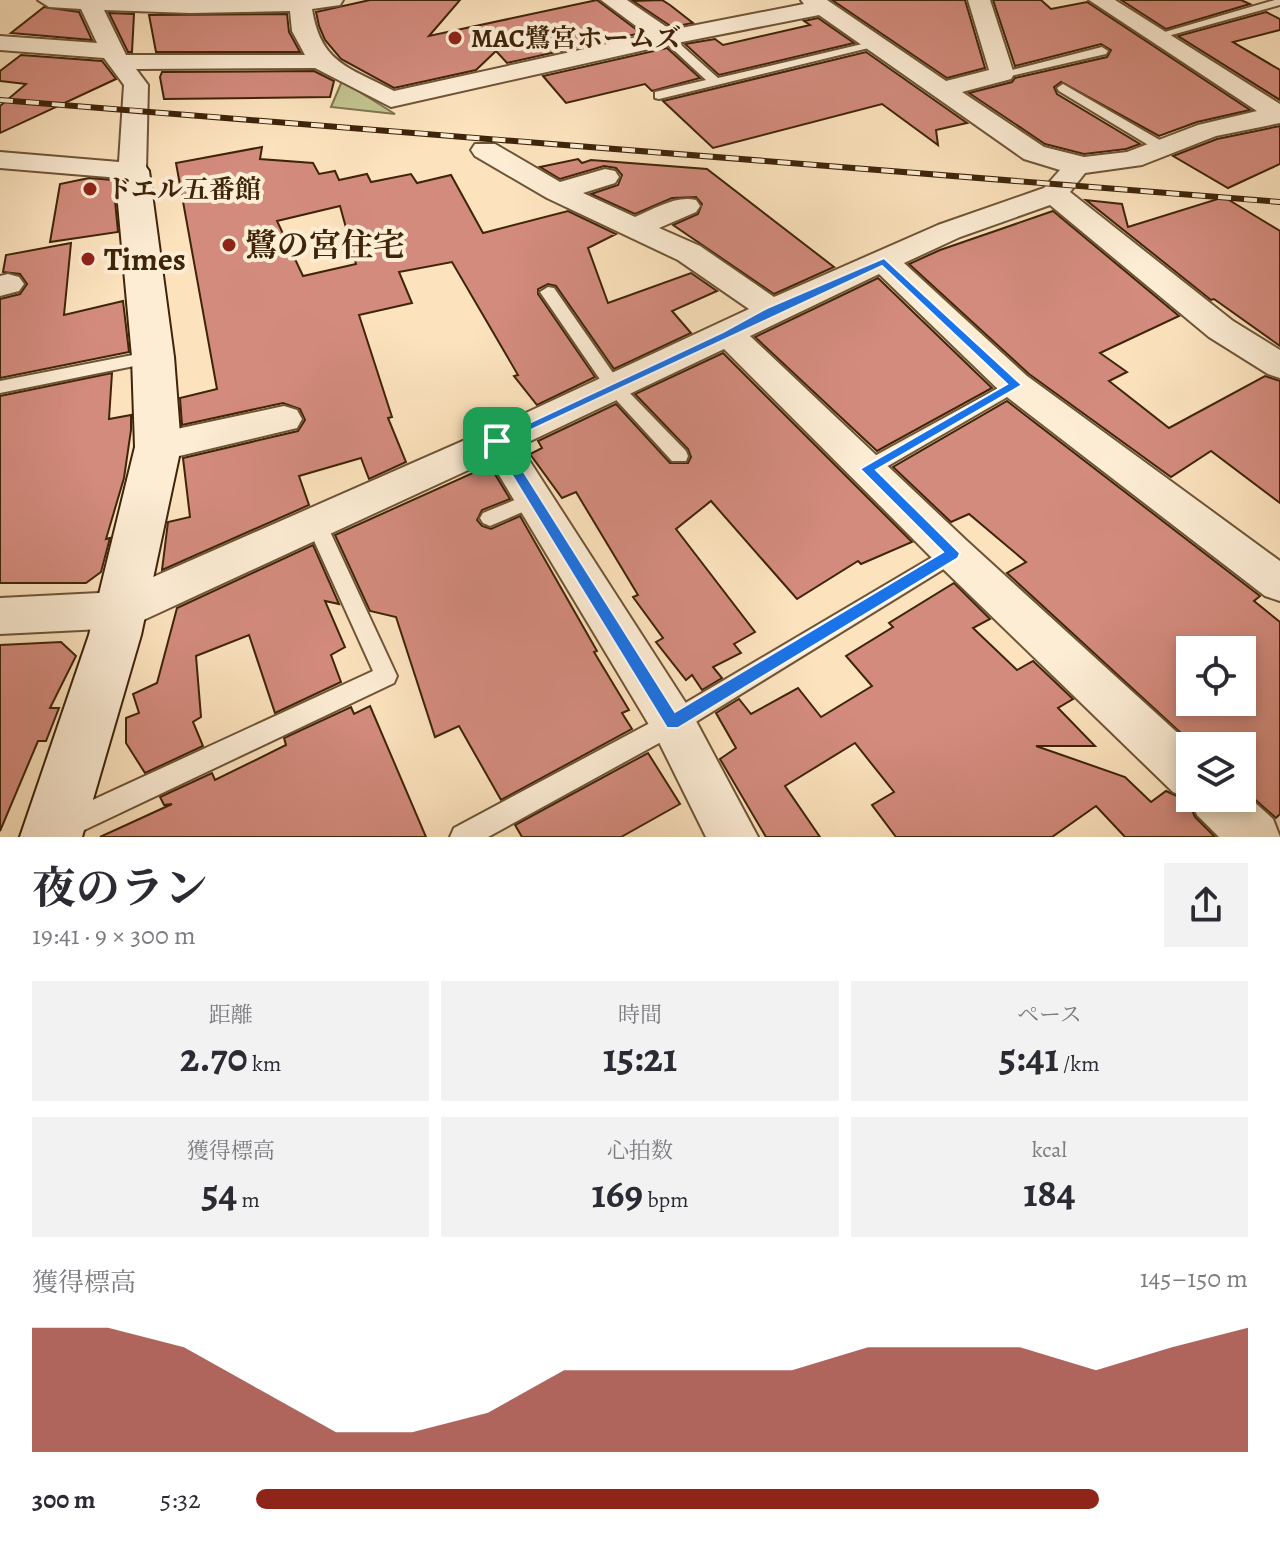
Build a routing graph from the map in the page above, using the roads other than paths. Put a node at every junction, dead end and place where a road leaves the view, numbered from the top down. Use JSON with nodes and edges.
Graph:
{"nodes":[{"id":1,"x":49,"y":0,"type":"edge"},
{"id":2,"x":332,"y":0,"type":"edge"},
{"id":3,"x":612,"y":0,"type":"edge"},
{"id":4,"x":979,"y":0,"type":"edge"},
{"id":5,"x":1100,"y":0,"type":"edge"},
{"id":6,"x":88,"y":1,"type":"edge"},
{"id":7,"x":299,"y":2,"type":"edge"},
{"id":8,"x":1280,"y":2,"type":"edge"},
{"id":9,"x":816,"y":4,"type":"edge"},
{"id":10,"x":1157,"y":36,"type":"junction"},
{"id":11,"x":667,"y":38,"type":"junction"},
{"id":12,"x":0,"y":43,"type":"edge"},
{"id":13,"x":875,"y":45,"type":"junction"},
{"id":14,"x":1102,"y":51,"type":"dead end"},
{"id":15,"x":115,"y":56,"type":"junction"},
{"id":16,"x":319,"y":60,"type":"junction"},
{"id":17,"x":1002,"y":74,"type":"junction"},
{"id":18,"x":714,"y":81,"type":"junction"},
{"id":19,"x":1063,"y":88,"type":"dead end"},
{"id":20,"x":941,"y":90,"type":"junction"},
{"id":21,"x":659,"y":95,"type":"dead end"},
{"id":22,"x":1280,"y":115,"type":"edge"},
{"id":23,"x":1165,"y":149,"type":"junction"},
{"id":24,"x":485,"y":150,"type":"dead end"},
{"id":25,"x":0,"y":160,"type":"edge"},
{"id":26,"x":132,"y":171,"type":"junction"},
{"id":27,"x":605,"y":177,"type":"dead end"},
{"id":28,"x":1065,"y":180,"type":"junction"},
{"id":29,"x":557,"y":192,"type":"junction"},
{"id":30,"x":686,"y":206,"type":"dead end"},
{"id":31,"x":634,"y":228,"type":"junction"},
{"id":32,"x":884,"y":261,"type":"junction"},
{"id":33,"x":548,"y":292,"type":"dead end"},
{"id":34,"x":772,"y":310,"type":"junction"},
{"id":35,"x":728,"y":334,"type":"junction"},
{"id":36,"x":153,"y":357,"type":"junction"},
{"id":37,"x":1280,"y":366,"type":"edge"},
{"id":38,"x":1015,"y":385,"type":"junction"},
{"id":39,"x":0,"y":387,"type":"edge"},
{"id":40,"x":614,"y":387,"type":"junction"},
{"id":41,"x":284,"y":419,"type":"dead end"},
{"id":42,"x":497,"y":441,"type":"junction"},
{"id":43,"x":158,"y":447,"type":"junction"},
{"id":44,"x":679,"y":456,"type":"dead end"},
{"id":45,"x":867,"y":469,"type":"junction"},
{"id":46,"x":534,"y":499,"type":"junction"},
{"id":47,"x":490,"y":518,"type":"dead end"},
{"id":48,"x":316,"y":523,"type":"junction"},
{"id":49,"x":953,"y":553,"type":"junction"},
{"id":50,"x":1280,"y":584,"type":"edge"},
{"id":51,"x":122,"y":610,"type":"junction"},
{"id":52,"x":0,"y":616,"type":"edge"},
{"id":53,"x":673,"y":723,"type":"junction"},
{"id":54,"x":1176,"y":763,"type":"edge"},
{"id":55,"x":1229,"y":812,"type":"edge"},
{"id":56,"x":51,"y":834,"type":"edge"},
{"id":57,"x":463,"y":837,"type":"edge"},
{"id":58,"x":733,"y":837,"type":"edge"},
{"id":59,"x":1255,"y":837,"type":"edge"}],
"edges":[{"from":1,"to":6,"type":"street"},
{"from":2,"to":7,"type":"street"},
{"from":3,"to":11,"type":"street"},
{"from":4,"to":17,"type":"street"},
{"from":5,"to":10,"type":"street"},
{"from":6,"to":7,"type":"street"},
{"from":6,"to":15,"type":"street"},
{"from":7,"to":16,"type":"street"},
{"from":8,"to":10,"type":"lane"},
{"from":9,"to":11,"type":"street"},
{"from":9,"to":13,"type":"street"},
{"from":10,"to":22,"type":"street"},
{"from":11,"to":16,"type":"street"},
{"from":11,"to":18,"type":"lane"},
{"from":12,"to":15,"type":"street"},
{"from":13,"to":18,"type":"lane"},
{"from":13,"to":20,"type":"street"},
{"from":14,"to":17,"type":"lane"},
{"from":15,"to":16,"type":"street"},
{"from":15,"to":26,"type":"street"},
{"from":17,"to":20,"type":"street"},
{"from":18,"to":21,"type":"lane"},
{"from":19,"to":23,"type":"lane"},
{"from":20,"to":28,"type":"street"},
{"from":22,"to":23,"type":"street"},
{"from":23,"to":28,"type":"street"},
{"from":24,"to":29,"type":"street"},
{"from":25,"to":26,"type":"street"},
{"from":26,"to":36,"type":"street"},
{"from":27,"to":29,"type":"street"},
{"from":28,"to":32,"type":"street"},
{"from":28,"to":37,"type":"street"},
{"from":29,"to":31,"type":"street"},
{"from":30,"to":31,"type":"street"},
{"from":31,"to":34,"type":"street"},
{"from":32,"to":34,"type":"street"},
{"from":32,"to":38,"type":"street"},
{"from":33,"to":40,"type":"lane"},
{"from":34,"to":35,"type":"street"},
{"from":35,"to":40,"type":"street"},
{"from":35,"to":45,"type":"street"},
{"from":36,"to":39,"type":"lane"},
{"from":36,"to":43,"type":"street"},
{"from":38,"to":45,"type":"lane"},
{"from":38,"to":50,"type":"street"},
{"from":40,"to":42,"type":"street"},
{"from":40,"to":44,"type":"lane"},
{"from":41,"to":43,"type":"street"},
{"from":42,"to":46,"type":"street"},
{"from":42,"to":48,"type":"street"},
{"from":43,"to":51,"type":"street"},
{"from":45,"to":49,"type":"street"},
{"from":46,"to":47,"type":"lane"},
{"from":46,"to":53,"type":"street"},
{"from":48,"to":51,"type":"street"},
{"from":48,"to":56,"type":"lane"},
{"from":49,"to":53,"type":"lane"},
{"from":49,"to":54,"type":"street"},
{"from":51,"to":52,"type":"street"},
{"from":51,"to":56,"type":"street"},
{"from":53,"to":57,"type":"lane"},
{"from":53,"to":58,"type":"street"},
{"from":55,"to":59,"type":"street"}]}
